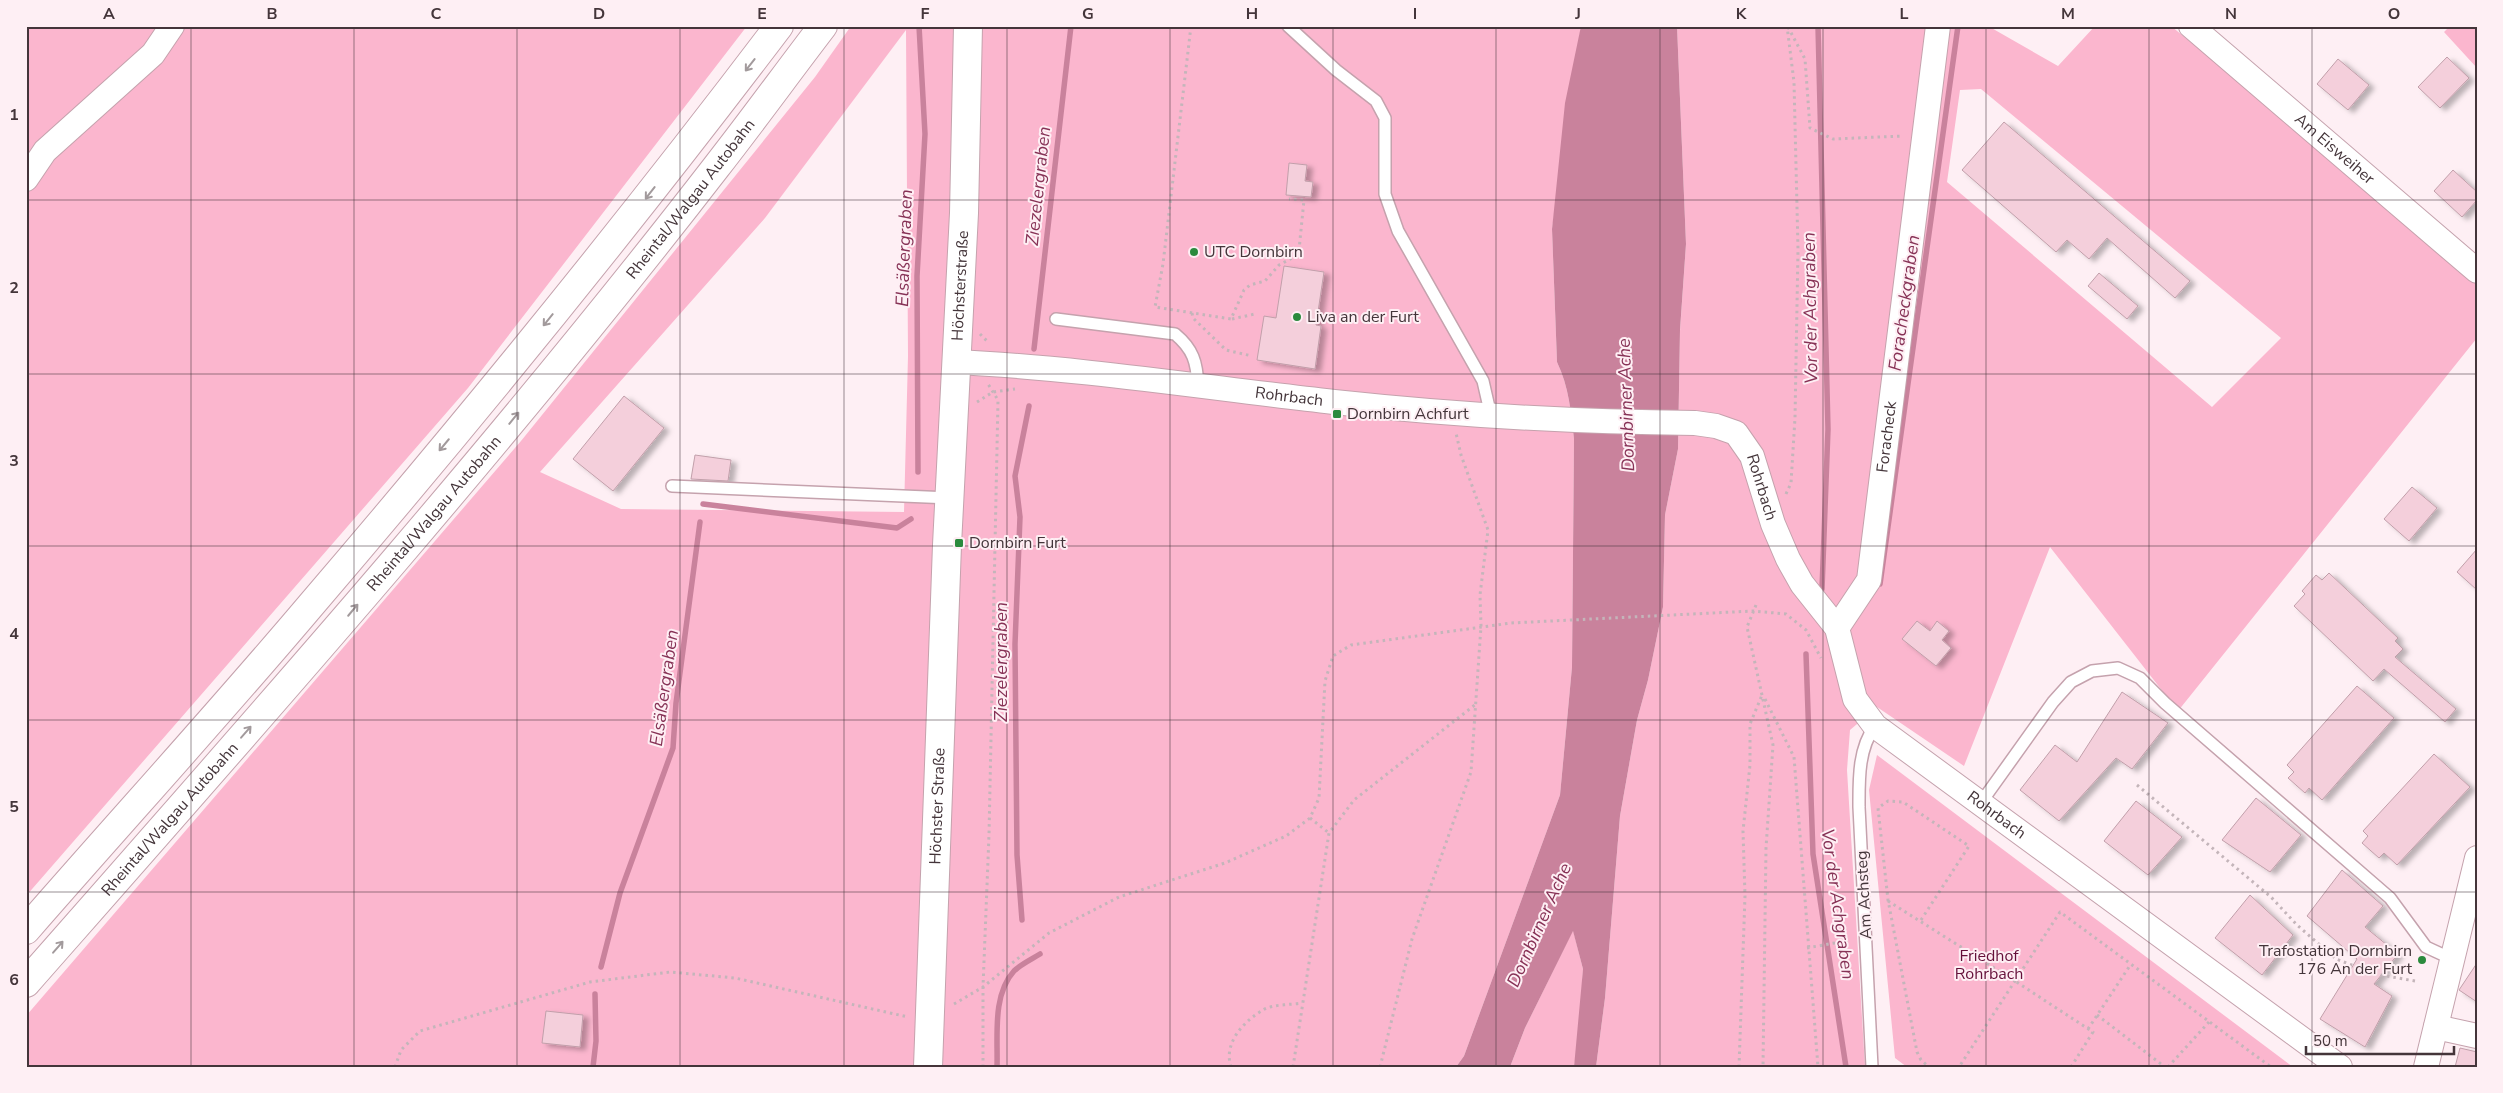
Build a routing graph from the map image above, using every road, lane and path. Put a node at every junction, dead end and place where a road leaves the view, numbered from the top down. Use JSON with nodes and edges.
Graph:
{"nodes":[{"id":1,"x":172,"y":26,"type":"edge"},
{"id":2,"x":779,"y":26,"type":"edge"},
{"id":3,"x":823,"y":26,"type":"edge"},
{"id":4,"x":968,"y":26,"type":"edge"},
{"id":5,"x":1191,"y":26,"type":"edge"},
{"id":6,"x":1288,"y":26,"type":"edge"},
{"id":7,"x":1788,"y":26,"type":"edge"},
{"id":8,"x":1938,"y":26,"type":"edge"},
{"id":9,"x":2191,"y":26,"type":"edge"},
{"id":10,"x":1924,"y":135,"type":"junction"},
{"id":11,"x":26,"y":179,"type":"edge"},
{"id":12,"x":1289,"y":199,"type":"dead end"},
{"id":13,"x":2477,"y":271,"type":"edge"},
{"id":14,"x":1192,"y":313,"type":"junction"},
{"id":15,"x":1255,"y":314,"type":"dead end"},
{"id":16,"x":1056,"y":319,"type":"dead end"},
{"id":17,"x":1231,"y":319,"type":"junction"},
{"id":18,"x":1252,"y":356,"type":"dead end"},
{"id":19,"x":955,"y":362,"type":"junction"},
{"id":20,"x":1198,"y":386,"type":"junction"},
{"id":21,"x":1017,"y":388,"type":"dead end"},
{"id":22,"x":998,"y":400,"type":"dead end"},
{"id":23,"x":975,"y":403,"type":"dead end"},
{"id":24,"x":1457,"y":414,"type":"junction"},
{"id":25,"x":1491,"y":416,"type":"junction"},
{"id":26,"x":672,"y":486,"type":"dead end"},
{"id":27,"x":950,"y":498,"type":"junction"},
{"id":28,"x":1773,"y":524,"type":"junction"},
{"id":29,"x":946,"y":545,"type":"joint"},
{"id":30,"x":1756,"y":604,"type":"dead end"},
{"id":31,"x":1753,"y":611,"type":"junction"},
{"id":32,"x":1481,"y":626,"type":"junction"},
{"id":33,"x":1837,"y":628,"type":"junction"},
{"id":34,"x":1762,"y":694,"type":"junction"},
{"id":35,"x":1476,"y":704,"type":"junction"},
{"id":36,"x":1875,"y":726,"type":"junction"},
{"id":37,"x":2137,"y":785,"type":"dead end"},
{"id":38,"x":1980,"y":804,"type":"junction"},
{"id":39,"x":1310,"y":818,"type":"junction"},
{"id":40,"x":1329,"y":833,"type":"junction"},
{"id":41,"x":2477,"y":858,"type":"edge"},
{"id":42,"x":1888,"y":900,"type":"junction"},
{"id":43,"x":1921,"y":920,"type":"junction"},
{"id":44,"x":26,"y":930,"type":"edge"},
{"id":45,"x":1836,"y":943,"type":"dead end"},
{"id":46,"x":1807,"y":948,"type":"junction"},
{"id":47,"x":2452,"y":959,"type":"junction"},
{"id":48,"x":2131,"y":964,"type":"junction"},
{"id":49,"x":2014,"y":981,"type":"junction"},
{"id":50,"x":2415,"y":982,"type":"dead end"},
{"id":51,"x":26,"y":984,"type":"edge"},
{"id":52,"x":983,"y":987,"type":"junction"},
{"id":53,"x":949,"y":998,"type":"dead end"},
{"id":54,"x":1302,"y":1003,"type":"junction"},
{"id":55,"x":2097,"y":1016,"type":"junction"},
{"id":56,"x":929,"y":1019,"type":"junction"},
{"id":57,"x":2210,"y":1022,"type":"junction"},
{"id":58,"x":2436,"y":1027,"type":"junction"},
{"id":59,"x":2088,"y":1029,"type":"junction"},
{"id":60,"x":2477,"y":1036,"type":"edge"},
{"id":61,"x":395,"y":1067,"type":"edge"},
{"id":62,"x":928,"y":1067,"type":"edge"},
{"id":63,"x":983,"y":1067,"type":"edge"},
{"id":64,"x":1231,"y":1067,"type":"edge"},
{"id":65,"x":1292,"y":1067,"type":"edge"},
{"id":66,"x":1380,"y":1067,"type":"edge"},
{"id":67,"x":1739,"y":1067,"type":"edge"},
{"id":68,"x":1763,"y":1067,"type":"edge"},
{"id":69,"x":1818,"y":1067,"type":"edge"},
{"id":70,"x":1872,"y":1067,"type":"edge"},
{"id":71,"x":1929,"y":1067,"type":"edge"},
{"id":72,"x":1959,"y":1067,"type":"edge"},
{"id":73,"x":2071,"y":1067,"type":"edge"},
{"id":74,"x":2167,"y":1067,"type":"edge"},
{"id":75,"x":2272,"y":1067,"type":"edge"},
{"id":76,"x":2340,"y":1067,"type":"edge"},
{"id":77,"x":2426,"y":1067,"type":"edge"}],
"edges":[{"from":1,"to":11,"type":"street"},
{"from":2,"to":44,"type":"main road","one_way":true},
{"from":51,"to":3,"type":"main road","name":"Rheintal/Walgau Autobahn","one_way":true},
{"from":4,"to":19,"type":"main road","name":"Höchsterstraße"},
{"from":5,"to":14,"type":"path"},
{"from":6,"to":25,"type":"lane"},
{"from":7,"to":10,"type":"path"},
{"from":7,"to":28,"type":"path"},
{"from":8,"to":10,"type":"street","name":"Foracheck"},
{"from":9,"to":13,"type":"street","name":"Am Eisweiher"},
{"from":10,"to":33,"type":"street","name":"Foracheck"},
{"from":12,"to":17,"type":"path"},
{"from":14,"to":17,"type":"path"},
{"from":14,"to":18,"type":"path"},
{"from":15,"to":17,"type":"path"},
{"from":16,"to":20,"type":"lane"},
{"from":19,"to":20,"type":"street","name":"Rohrbach"},
{"from":19,"to":27,"type":"main road","name":"Höchsterstraße"},
{"from":20,"to":24,"type":"street","name":"Rohrbach"},
{"from":21,"to":23,"type":"path"},
{"from":22,"to":52,"type":"path"},
{"from":24,"to":25,"type":"street","name":"Rohrbach"},
{"from":24,"to":32,"type":"path"},
{"from":25,"to":28,"type":"street","name":"Rohrbach"},
{"from":26,"to":27,"type":"lane"},
{"from":27,"to":29,"type":"main road","name":"Höchsterstraße"},
{"from":28,"to":33,"type":"street","name":"Rohrbach"},
{"from":29,"to":56,"type":"main road","name":"Höchster Straße"},
{"from":30,"to":31,"type":"path"},
{"from":31,"to":32,"type":"path"},
{"from":31,"to":34,"type":"path"},
{"from":32,"to":35,"type":"path"},
{"from":32,"to":39,"type":"path"},
{"from":33,"to":36,"type":"street","name":"Rohrbach"},
{"from":34,"to":46,"type":"path"},
{"from":34,"to":67,"type":"path"},
{"from":34,"to":68,"type":"path"},
{"from":35,"to":40,"type":"path"},
{"from":35,"to":66,"type":"path"},
{"from":36,"to":38,"type":"street","name":"Rohrbach"},
{"from":36,"to":70,"type":"lane","name":"Am Achsteg"},
{"from":37,"to":50,"type":"path"},
{"from":38,"to":47,"type":"lane"},
{"from":38,"to":76,"type":"street","name":"Rohrbach"},
{"from":39,"to":40,"type":"path"},
{"from":39,"to":52,"type":"path"},
{"from":40,"to":54,"type":"path"},
{"from":41,"to":47,"type":"street"},
{"from":42,"to":43,"type":"path"},
{"from":42,"to":43,"type":"path"},
{"from":42,"to":71,"type":"path"},
{"from":43,"to":49,"type":"path"},
{"from":45,"to":46,"type":"path"},
{"from":46,"to":69,"type":"path"},
{"from":47,"to":58,"type":"street"},
{"from":48,"to":49,"type":"path"},
{"from":48,"to":55,"type":"path"},
{"from":48,"to":57,"type":"path"},
{"from":49,"to":59,"type":"path"},
{"from":49,"to":72,"type":"path"},
{"from":52,"to":53,"type":"path"},
{"from":52,"to":63,"type":"path"},
{"from":54,"to":64,"type":"path"},
{"from":54,"to":65,"type":"path"},
{"from":55,"to":59,"type":"path"},
{"from":55,"to":74,"type":"path"},
{"from":56,"to":61,"type":"path"},
{"from":56,"to":62,"type":"main road","name":"Höchster Straße"},
{"from":57,"to":74,"type":"path"},
{"from":57,"to":75,"type":"path"},
{"from":58,"to":60,"type":"street"},
{"from":58,"to":77,"type":"street"},
{"from":59,"to":73,"type":"path"}]}
